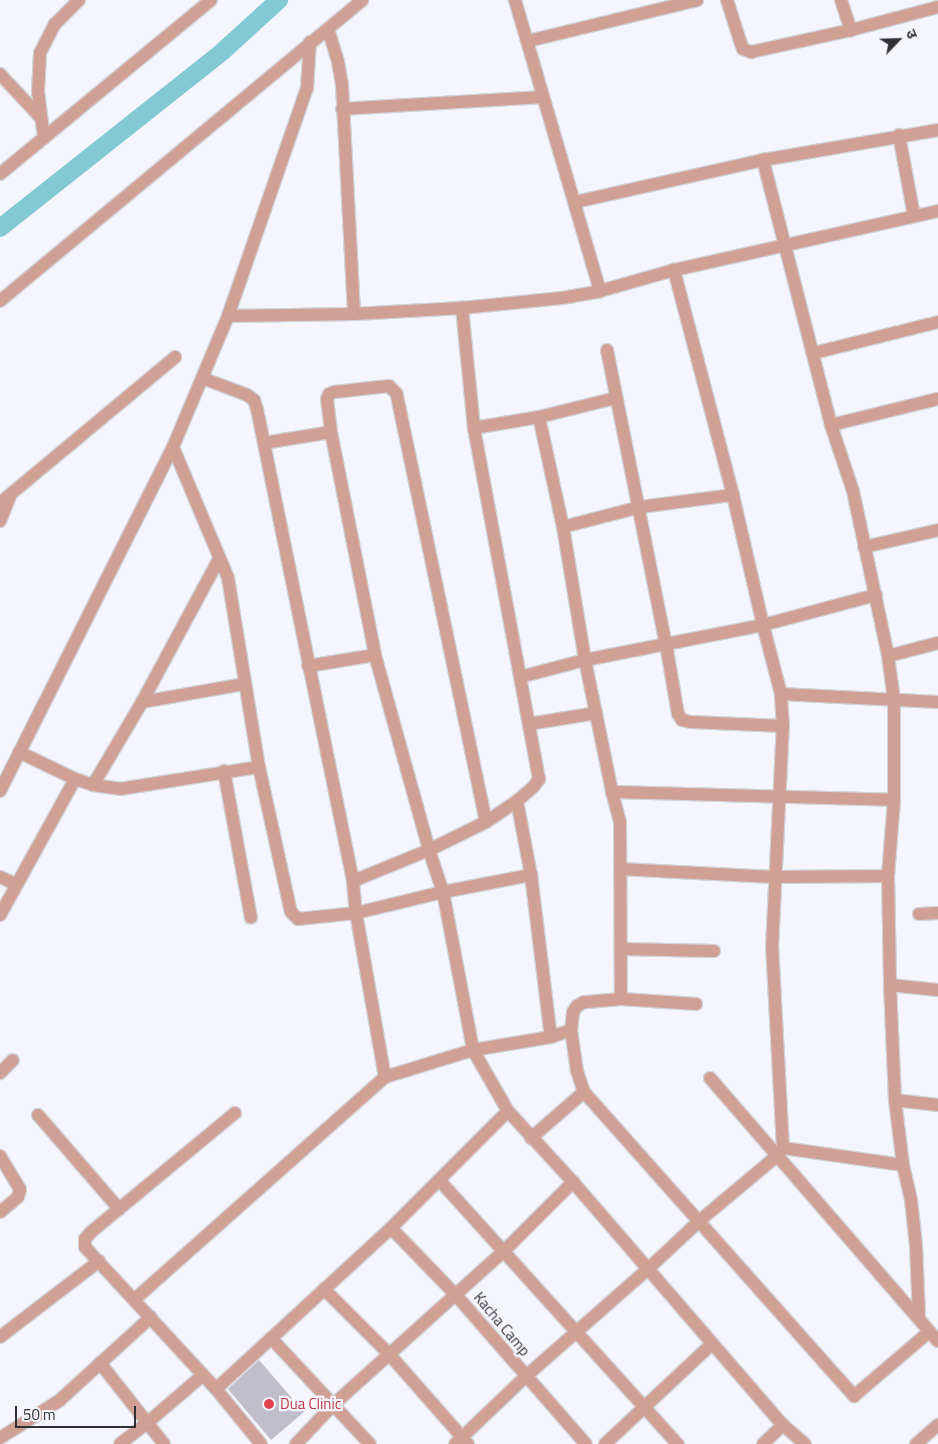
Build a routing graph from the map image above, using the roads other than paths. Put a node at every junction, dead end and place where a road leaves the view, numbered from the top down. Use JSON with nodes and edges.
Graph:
{"nodes":[{"id":1,"x":79,"y":0,"type":"edge"},
{"id":2,"x":211,"y":0,"type":"edge"},
{"id":3,"x":362,"y":0,"type":"edge"},
{"id":4,"x":515,"y":0,"type":"edge"},
{"id":5,"x":697,"y":0,"type":"edge"},
{"id":6,"x":727,"y":0,"type":"edge"},
{"id":7,"x":841,"y":0,"type":"edge"},
{"id":8,"x":938,"y":7,"type":"edge"},
{"id":9,"x":328,"y":29,"type":"junction"},
{"id":10,"x":851,"y":30,"type":"junction"},
{"id":11,"x":528,"y":41,"type":"junction"},
{"id":12,"x":310,"y":42,"type":"junction"},
{"id":13,"x":0,"y":74,"type":"edge"},
{"id":14,"x":542,"y":96,"type":"junction"},
{"id":15,"x":342,"y":109,"type":"junction"},
{"id":16,"x":41,"y":118,"type":"junction"},
{"id":17,"x":938,"y":130,"type":"edge"},
{"id":18,"x":898,"y":135,"type":"junction"},
{"id":19,"x":44,"y":138,"type":"junction"},
{"id":20,"x":763,"y":160,"type":"junction"},
{"id":21,"x":0,"y":174,"type":"edge"},
{"id":22,"x":575,"y":202,"type":"junction"},
{"id":23,"x":938,"y":211,"type":"edge"},
{"id":24,"x":914,"y":216,"type":"junction"},
{"id":25,"x":784,"y":246,"type":"junction"},
{"id":26,"x":674,"y":270,"type":"junction"},
{"id":27,"x":600,"y":290,"type":"junction"},
{"id":28,"x":0,"y":301,"type":"edge"},
{"id":29,"x":462,"y":308,"type":"junction"},
{"id":30,"x":354,"y":314,"type":"junction"},
{"id":31,"x":228,"y":316,"type":"junction"},
{"id":32,"x":938,"y":322,"type":"edge"},
{"id":33,"x":607,"y":350,"type":"dead end"},
{"id":34,"x":814,"y":353,"type":"junction"},
{"id":35,"x":175,"y":357,"type":"dead end"},
{"id":36,"x":202,"y":378,"type":"junction"},
{"id":37,"x":616,"y":398,"type":"junction"},
{"id":38,"x":938,"y":399,"type":"edge"},
{"id":39,"x":539,"y":417,"type":"junction"},
{"id":40,"x":831,"y":425,"type":"junction"},
{"id":41,"x":474,"y":428,"type":"junction"},
{"id":42,"x":331,"y":432,"type":"junction"},
{"id":43,"x":264,"y":444,"type":"junction"},
{"id":44,"x":173,"y":447,"type":"junction"},
{"id":45,"x":733,"y":495,"type":"junction"},
{"id":46,"x":5,"y":500,"type":"edge"},
{"id":47,"x":640,"y":507,"type":"junction"},
{"id":48,"x":0,"y":521,"type":"edge"},
{"id":49,"x":563,"y":527,"type":"junction"},
{"id":50,"x":938,"y":530,"type":"edge"},
{"id":51,"x":864,"y":547,"type":"junction"},
{"id":52,"x":220,"y":559,"type":"junction"},
{"id":53,"x":876,"y":595,"type":"junction"},
{"id":54,"x":763,"y":625,"type":"junction"},
{"id":55,"x":938,"y":643,"type":"edge"},
{"id":56,"x":666,"y":644,"type":"junction"},
{"id":57,"x":374,"y":655,"type":"junction"},
{"id":58,"x":888,"y":656,"type":"junction"},
{"id":59,"x":585,"y":660,"type":"junction"},
{"id":60,"x":308,"y":666,"type":"junction"},
{"id":61,"x":520,"y":678,"type":"junction"},
{"id":62,"x":244,"y":684,"type":"junction"},
{"id":63,"x":781,"y":694,"type":"junction"},
{"id":64,"x":894,"y":699,"type":"junction"},
{"id":65,"x":142,"y":702,"type":"junction"},
{"id":66,"x":938,"y":702,"type":"edge"},
{"id":67,"x":596,"y":713,"type":"junction"},
{"id":68,"x":529,"y":724,"type":"junction"},
{"id":69,"x":783,"y":726,"type":"junction"},
{"id":70,"x":19,"y":752,"type":"junction"},
{"id":71,"x":259,"y":767,"type":"junction"},
{"id":72,"x":224,"y":771,"type":"junction"},
{"id":73,"x":75,"y":779,"type":"junction"},
{"id":74,"x":94,"y":785,"type":"junction"},
{"id":75,"x":0,"y":791,"type":"edge"},
{"id":76,"x":612,"y":792,"type":"junction"},
{"id":77,"x":779,"y":797,"type":"junction"},
{"id":78,"x":894,"y":800,"type":"junction"},
{"id":79,"x":517,"y":801,"type":"junction"},
{"id":80,"x":486,"y":822,"type":"junction"},
{"id":81,"x":429,"y":850,"type":"junction"},
{"id":82,"x":620,"y":869,"type":"junction"},
{"id":83,"x":531,"y":875,"type":"junction"},
{"id":84,"x":888,"y":876,"type":"junction"},
{"id":85,"x":0,"y":877,"type":"edge"},
{"id":86,"x":774,"y":878,"type":"junction"},
{"id":87,"x":353,"y":881,"type":"junction"},
{"id":88,"x":16,"y":884,"type":"junction"},
{"id":89,"x":443,"y":892,"type":"junction"},
{"id":90,"x":356,"y":913,"type":"junction"},
{"id":91,"x":919,"y":914,"type":"dead end"},
{"id":92,"x":938,"y":914,"type":"edge"},
{"id":93,"x":0,"y":915,"type":"edge"},
{"id":94,"x":252,"y":918,"type":"dead end"},
{"id":95,"x":621,"y":948,"type":"junction"},
{"id":96,"x":714,"y":950,"type":"dead end"},
{"id":97,"x":890,"y":985,"type":"junction"},
{"id":98,"x":938,"y":990,"type":"edge"},
{"id":99,"x":622,"y":999,"type":"junction"},
{"id":100,"x":696,"y":1004,"type":"dead end"},
{"id":101,"x":571,"y":1030,"type":"junction"},
{"id":102,"x":550,"y":1037,"type":"junction"},
{"id":103,"x":473,"y":1050,"type":"junction"},
{"id":104,"x":13,"y":1060,"type":"dead end"},
{"id":105,"x":0,"y":1073,"type":"edge"},
{"id":106,"x":385,"y":1077,"type":"junction"},
{"id":107,"x":710,"y":1078,"type":"dead end"},
{"id":108,"x":584,"y":1092,"type":"junction"},
{"id":109,"x":895,"y":1100,"type":"junction"},
{"id":110,"x":938,"y":1105,"type":"edge"},
{"id":111,"x":508,"y":1111,"type":"junction"},
{"id":112,"x":235,"y":1113,"type":"dead end"},
{"id":113,"x":38,"y":1115,"type":"dead end"},
{"id":114,"x":532,"y":1138,"type":"junction"},
{"id":115,"x":780,"y":1152,"type":"junction"},
{"id":116,"x":0,"y":1156,"type":"edge"},
{"id":117,"x":903,"y":1165,"type":"junction"},
{"id":118,"x":440,"y":1181,"type":"junction"},
{"id":119,"x":573,"y":1182,"type":"junction"},
{"id":120,"x":119,"y":1209,"type":"junction"},
{"id":121,"x":0,"y":1212,"type":"edge"},
{"id":122,"x":698,"y":1222,"type":"junction"},
{"id":123,"x":391,"y":1228,"type":"junction"},
{"id":124,"x":504,"y":1252,"type":"junction"},
{"id":125,"x":99,"y":1261,"type":"junction"},
{"id":126,"x":648,"y":1269,"type":"junction"},
{"id":127,"x":324,"y":1289,"type":"junction"},
{"id":128,"x":455,"y":1294,"type":"junction"},
{"id":129,"x":135,"y":1299,"type":"junction"},
{"id":130,"x":151,"y":1317,"type":"junction"},
{"id":131,"x":919,"y":1317,"type":"junction"},
{"id":132,"x":577,"y":1333,"type":"junction"},
{"id":133,"x":934,"y":1336,"type":"edge"},
{"id":134,"x":0,"y":1337,"type":"edge"},
{"id":135,"x":271,"y":1338,"type":"junction"},
{"id":136,"x":712,"y":1344,"type":"junction"},
{"id":137,"x":389,"y":1354,"type":"junction"},
{"id":138,"x":100,"y":1363,"type":"junction"},
{"id":139,"x":203,"y":1375,"type":"junction"},
{"id":140,"x":526,"y":1377,"type":"junction"},
{"id":141,"x":216,"y":1389,"type":"junction"},
{"id":142,"x":334,"y":1404,"type":"junction"},
{"id":143,"x":645,"y":1407,"type":"junction"},
{"id":144,"x":147,"y":1423,"type":"junction"},
{"id":145,"x":783,"y":1424,"type":"junction"},
{"id":146,"x":938,"y":1425,"type":"edge"},
{"id":147,"x":0,"y":1438,"type":"edge"},
{"id":148,"x":462,"y":1442,"type":"edge"},
{"id":149,"x":120,"y":1444,"type":"edge"},
{"id":150,"x":164,"y":1444,"type":"edge"},
{"id":151,"x":261,"y":1444,"type":"edge"},
{"id":152,"x":296,"y":1444,"type":"edge"},
{"id":153,"x":370,"y":1444,"type":"edge"},
{"id":154,"x":586,"y":1444,"type":"edge"},
{"id":155,"x":605,"y":1444,"type":"edge"},
{"id":156,"x":678,"y":1444,"type":"edge"},
{"id":157,"x":763,"y":1444,"type":"edge"},
{"id":158,"x":805,"y":1444,"type":"edge"},
{"id":159,"x":916,"y":1444,"type":"edge"}],
"edges":[{"from":1,"to":16,"type":"street"},
{"from":2,"to":19,"type":"street"},
{"from":3,"to":9,"type":"street"},
{"from":4,"to":11,"type":"street"},
{"from":5,"to":11,"type":"street"},
{"from":6,"to":10,"type":"street"},
{"from":7,"to":10,"type":"street"},
{"from":8,"to":10,"type":"street"},
{"from":9,"to":12,"type":"street"},
{"from":9,"to":15,"type":"street"},
{"from":11,"to":14,"type":"street"},
{"from":12,"to":28,"type":"street"},
{"from":12,"to":31,"type":"street"},
{"from":13,"to":16,"type":"street"},
{"from":14,"to":15,"type":"street"},
{"from":14,"to":22,"type":"street"},
{"from":15,"to":30,"type":"street"},
{"from":16,"to":19,"type":"street"},
{"from":17,"to":18,"type":"street"},
{"from":18,"to":20,"type":"street"},
{"from":18,"to":24,"type":"street"},
{"from":19,"to":21,"type":"street"},
{"from":20,"to":22,"type":"street"},
{"from":20,"to":25,"type":"street"},
{"from":22,"to":27,"type":"street"},
{"from":23,"to":24,"type":"street"},
{"from":24,"to":25,"type":"street"},
{"from":25,"to":26,"type":"street"},
{"from":25,"to":34,"type":"street"},
{"from":26,"to":27,"type":"street"},
{"from":26,"to":45,"type":"street"},
{"from":27,"to":29,"type":"street"},
{"from":29,"to":30,"type":"street"},
{"from":29,"to":41,"type":"street"},
{"from":30,"to":31,"type":"street"},
{"from":31,"to":36,"type":"street"},
{"from":32,"to":34,"type":"street"},
{"from":33,"to":37,"type":"street"},
{"from":34,"to":40,"type":"street"},
{"from":35,"to":46,"type":"street"},
{"from":36,"to":43,"type":"street"},
{"from":36,"to":44,"type":"street"},
{"from":37,"to":39,"type":"street"},
{"from":37,"to":47,"type":"street"},
{"from":38,"to":40,"type":"street"},
{"from":39,"to":41,"type":"street"},
{"from":39,"to":49,"type":"street"},
{"from":40,"to":51,"type":"street"},
{"from":41,"to":61,"type":"street"},
{"from":42,"to":43,"type":"street"},
{"from":42,"to":57,"type":"street"},
{"from":42,"to":80,"type":"street"},
{"from":43,"to":60,"type":"street"},
{"from":44,"to":52,"type":"street"},
{"from":44,"to":70,"type":"street"},
{"from":45,"to":47,"type":"street"},
{"from":45,"to":54,"type":"street"},
{"from":46,"to":48,"type":"street"},
{"from":47,"to":49,"type":"street"},
{"from":47,"to":56,"type":"street"},
{"from":49,"to":59,"type":"street"},
{"from":50,"to":51,"type":"street"},
{"from":51,"to":53,"type":"street"},
{"from":52,"to":62,"type":"street"},
{"from":52,"to":65,"type":"street"},
{"from":53,"to":54,"type":"street"},
{"from":53,"to":58,"type":"street"},
{"from":54,"to":56,"type":"street"},
{"from":54,"to":63,"type":"street"},
{"from":55,"to":58,"type":"street"},
{"from":56,"to":59,"type":"street"},
{"from":56,"to":69,"type":"street"},
{"from":57,"to":60,"type":"street"},
{"from":57,"to":81,"type":"street"},
{"from":58,"to":64,"type":"street"},
{"from":59,"to":61,"type":"street"},
{"from":59,"to":67,"type":"street"},
{"from":60,"to":87,"type":"street"},
{"from":61,"to":68,"type":"street"},
{"from":62,"to":65,"type":"street"},
{"from":62,"to":71,"type":"street"},
{"from":63,"to":64,"type":"street"},
{"from":63,"to":69,"type":"street"},
{"from":64,"to":66,"type":"street"},
{"from":64,"to":78,"type":"street"},
{"from":65,"to":74,"type":"street"},
{"from":67,"to":68,"type":"street"},
{"from":67,"to":76,"type":"street"},
{"from":68,"to":79,"type":"street"},
{"from":69,"to":77,"type":"street"},
{"from":70,"to":73,"type":"street"},
{"from":70,"to":75,"type":"street"},
{"from":71,"to":72,"type":"street"},
{"from":71,"to":90,"type":"street"},
{"from":72,"to":74,"type":"street"},
{"from":72,"to":94,"type":"street"},
{"from":73,"to":74,"type":"street"},
{"from":73,"to":88,"type":"street"},
{"from":76,"to":77,"type":"street"},
{"from":76,"to":82,"type":"street"},
{"from":77,"to":78,"type":"street"},
{"from":77,"to":86,"type":"street"},
{"from":78,"to":84,"type":"street"},
{"from":79,"to":80,"type":"street"},
{"from":79,"to":83,"type":"street"},
{"from":80,"to":81,"type":"street"},
{"from":81,"to":87,"type":"street"},
{"from":81,"to":89,"type":"street"},
{"from":82,"to":86,"type":"street"},
{"from":82,"to":95,"type":"street"},
{"from":83,"to":89,"type":"street"},
{"from":83,"to":102,"type":"street"},
{"from":84,"to":86,"type":"street"},
{"from":84,"to":97,"type":"street"},
{"from":85,"to":88,"type":"street"},
{"from":86,"to":115,"type":"street"},
{"from":87,"to":90,"type":"street"},
{"from":88,"to":93,"type":"street"},
{"from":89,"to":90,"type":"street"},
{"from":89,"to":103,"type":"street"},
{"from":90,"to":106,"type":"street"},
{"from":91,"to":92,"type":"street"},
{"from":95,"to":96,"type":"street"},
{"from":95,"to":99,"type":"street"},
{"from":97,"to":98,"type":"street"},
{"from":97,"to":109,"type":"street"},
{"from":99,"to":100,"type":"street"},
{"from":99,"to":101,"type":"street"},
{"from":101,"to":102,"type":"street"},
{"from":101,"to":108,"type":"street"},
{"from":102,"to":103,"type":"street"},
{"from":103,"to":106,"type":"street"},
{"from":103,"to":111,"type":"street"},
{"from":104,"to":105,"type":"street"},
{"from":106,"to":129,"type":"street"},
{"from":107,"to":115,"type":"street"},
{"from":108,"to":114,"type":"street"},
{"from":108,"to":122,"type":"street"},
{"from":109,"to":110,"type":"street"},
{"from":109,"to":117,"type":"street"},
{"from":111,"to":114,"type":"street"},
{"from":111,"to":118,"type":"street"},
{"from":112,"to":120,"type":"street"},
{"from":113,"to":120,"type":"street"},
{"from":114,"to":119,"type":"street"},
{"from":115,"to":117,"type":"street"},
{"from":115,"to":122,"type":"street"},
{"from":115,"to":131,"type":"street"},
{"from":116,"to":121,"type":"street"},
{"from":117,"to":131,"type":"street"},
{"from":118,"to":123,"type":"street"},
{"from":118,"to":124,"type":"street"},
{"from":119,"to":124,"type":"street"},
{"from":119,"to":126,"type":"street"},
{"from":120,"to":125,"type":"street"},
{"from":122,"to":126,"type":"street"},
{"from":122,"to":133,"type":"street"},
{"from":123,"to":127,"type":"street"},
{"from":123,"to":128,"type":"street","name":"Kacha Camp"},
{"from":124,"to":128,"type":"street"},
{"from":124,"to":132,"type":"street"},
{"from":125,"to":129,"type":"street"},
{"from":125,"to":134,"type":"street"},
{"from":126,"to":132,"type":"street"},
{"from":126,"to":136,"type":"street"},
{"from":127,"to":135,"type":"street"},
{"from":127,"to":137,"type":"street"},
{"from":128,"to":137,"type":"street"},
{"from":128,"to":140,"type":"street","name":"Kacha Camp"},
{"from":129,"to":130,"type":"street"},
{"from":130,"to":138,"type":"street"},
{"from":130,"to":139,"type":"street"},
{"from":131,"to":133,"type":"street"},
{"from":132,"to":140,"type":"street"},
{"from":132,"to":143,"type":"street"},
{"from":135,"to":141,"type":"street"},
{"from":135,"to":142,"type":"street"},
{"from":136,"to":143,"type":"street"},
{"from":136,"to":145,"type":"street"},
{"from":137,"to":142,"type":"street"},
{"from":137,"to":148,"type":"street"},
{"from":138,"to":144,"type":"street"},
{"from":138,"to":147,"type":"street"},
{"from":139,"to":141,"type":"street"},
{"from":139,"to":144,"type":"street"},
{"from":140,"to":148,"type":"street"},
{"from":140,"to":154,"type":"street","name":"Kacha Camp"},
{"from":141,"to":151,"type":"street"},
{"from":142,"to":152,"type":"street"},
{"from":142,"to":153,"type":"street"},
{"from":143,"to":155,"type":"street"},
{"from":143,"to":156,"type":"street"},
{"from":144,"to":149,"type":"street"},
{"from":144,"to":150,"type":"street"},
{"from":145,"to":157,"type":"street"},
{"from":145,"to":158,"type":"street"},
{"from":146,"to":159,"type":"street"}]}
